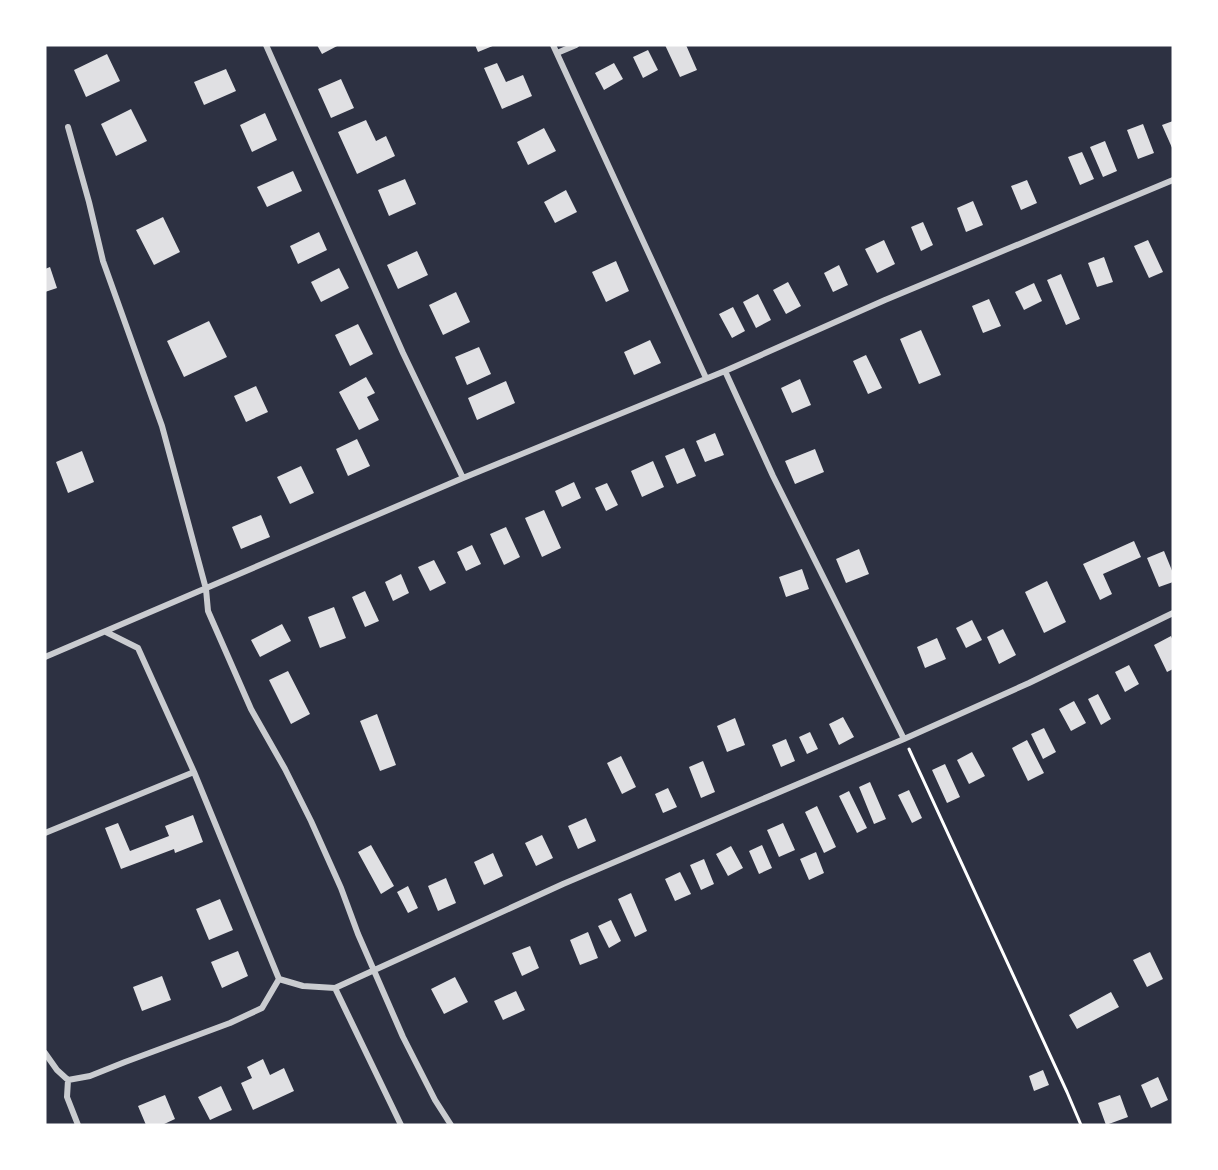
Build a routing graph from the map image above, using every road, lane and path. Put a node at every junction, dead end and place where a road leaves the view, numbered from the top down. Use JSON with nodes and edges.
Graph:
{"nodes":[{"id":1,"x":266,"y":45,"type":"edge"},
{"id":2,"x":553,"y":45,"type":"edge"},
{"id":3,"x":576,"y":45,"type":"edge"},
{"id":4,"x":557,"y":53,"type":"junction"},
{"id":5,"x":68,"y":127,"type":"dead end"},
{"id":6,"x":1173,"y":180,"type":"edge"},
{"id":7,"x":724,"y":371,"type":"junction"},
{"id":8,"x":706,"y":378,"type":"junction"},
{"id":9,"x":463,"y":478,"type":"junction"},
{"id":10,"x":206,"y":589,"type":"junction"},
{"id":11,"x":1173,"y":614,"type":"edge"},
{"id":12,"x":106,"y":632,"type":"junction"},
{"id":13,"x":45,"y":657,"type":"edge"},
{"id":14,"x":904,"y":739,"type":"junction"},
{"id":15,"x":194,"y":772,"type":"junction"},
{"id":16,"x":45,"y":833,"type":"edge"},
{"id":17,"x":373,"y":969,"type":"junction"},
{"id":18,"x":279,"y":979,"type":"junction"},
{"id":19,"x":335,"y":988,"type":"junction"},
{"id":20,"x":45,"y":1053,"type":"edge"},
{"id":21,"x":69,"y":1080,"type":"junction"},
{"id":22,"x":78,"y":1125,"type":"edge"},
{"id":23,"x":400,"y":1125,"type":"edge"},
{"id":24,"x":451,"y":1125,"type":"edge"},
{"id":25,"x":1081,"y":1125,"type":"edge"}],
"edges":[{"from":1,"to":9,"type":"street"},
{"from":2,"to":4,"type":"street"},
{"from":3,"to":4,"type":"street"},
{"from":4,"to":8,"type":"street"},
{"from":5,"to":10,"type":"street"},
{"from":6,"to":7,"type":"street"},
{"from":7,"to":8,"type":"street"},
{"from":7,"to":14,"type":"street"},
{"from":8,"to":9,"type":"street"},
{"from":9,"to":10,"type":"street"},
{"from":10,"to":12,"type":"street"},
{"from":10,"to":17,"type":"street"},
{"from":11,"to":14,"type":"street"},
{"from":12,"to":13,"type":"street"},
{"from":12,"to":15,"type":"street"},
{"from":14,"to":17,"type":"street"},
{"from":14,"to":25,"type":"path"},
{"from":15,"to":16,"type":"street"},
{"from":15,"to":18,"type":"street"},
{"from":17,"to":19,"type":"street"},
{"from":17,"to":24,"type":"street"},
{"from":18,"to":19,"type":"street"},
{"from":18,"to":21,"type":"street"},
{"from":19,"to":23,"type":"street"},
{"from":20,"to":21,"type":"street"},
{"from":21,"to":22,"type":"street"}]}
